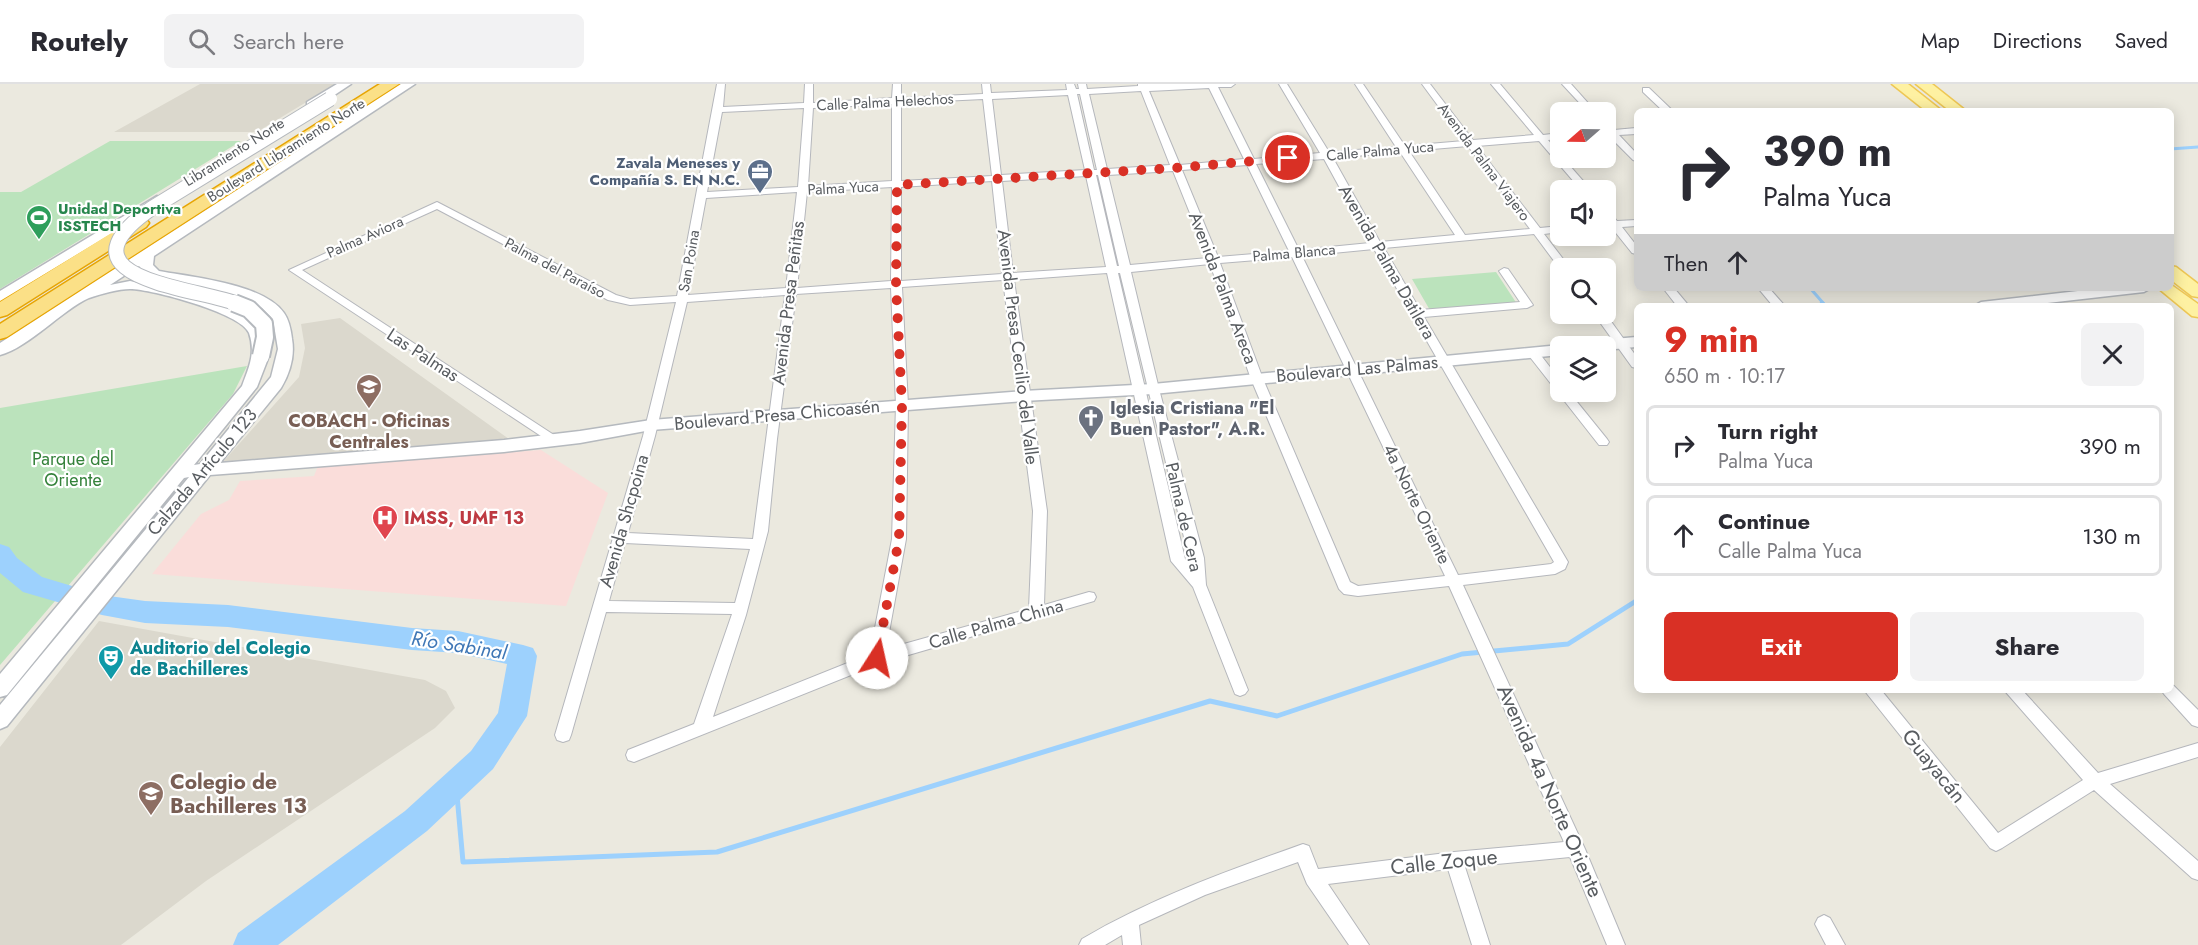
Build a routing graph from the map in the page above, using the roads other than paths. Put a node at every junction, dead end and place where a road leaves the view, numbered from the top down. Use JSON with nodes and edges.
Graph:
{"nodes":[{"id":1,"x":345,"y":84,"type":"edge"},
{"id":2,"x":351,"y":84,"type":"edge"},
{"id":3,"x":364,"y":84,"type":"edge"},
{"id":4,"x":390,"y":84,"type":"edge"},
{"id":5,"x":408,"y":84,"type":"edge"},
{"id":6,"x":720,"y":84,"type":"edge"},
{"id":7,"x":809,"y":84,"type":"edge"},
{"id":8,"x":897,"y":84,"type":"edge"},
{"id":9,"x":986,"y":84,"type":"edge"},
{"id":10,"x":1231,"y":84,"type":"edge"},
{"id":11,"x":1282,"y":84,"type":"edge"},
{"id":12,"x":1359,"y":84,"type":"edge"},
{"id":13,"x":1426,"y":84,"type":"edge"},
{"id":14,"x":1495,"y":84,"type":"edge"},
{"id":15,"x":1566,"y":84,"type":"edge"},
{"id":16,"x":1899,"y":84,"type":"edge"},
{"id":17,"x":1923,"y":84,"type":"edge"},
{"id":18,"x":1212,"y":85,"type":"edge"},
{"id":19,"x":1143,"y":87,"type":"edge"},
{"id":20,"x":1077,"y":89,"type":"edge"},
{"id":21,"x":1646,"y":90,"type":"dead end"},
{"id":22,"x":989,"y":97,"type":"junction"},
{"id":23,"x":898,"y":102,"type":"junction"},
{"id":24,"x":1583,"y":102,"type":"edge"},
{"id":25,"x":808,"y":106,"type":"junction"},
{"id":26,"x":1665,"y":108,"type":"edge"},
{"id":27,"x":1931,"y":108,"type":"edge"},
{"id":28,"x":1955,"y":108,"type":"edge"},
{"id":29,"x":718,"y":110,"type":"junction"},
{"id":30,"x":1616,"y":130,"type":"edge"},
{"id":31,"x":1634,"y":131,"type":"edge"},
{"id":32,"x":1550,"y":137,"type":"edge"},
{"id":33,"x":1541,"y":138,"type":"junction"},
{"id":34,"x":1616,"y":139,"type":"edge"},
{"id":35,"x":1470,"y":143,"type":"junction"},
{"id":36,"x":1404,"y":148,"type":"junction"},
{"id":37,"x":1327,"y":156,"type":"junction"},
{"id":38,"x":1634,"y":156,"type":"edge"},
{"id":39,"x":1250,"y":161,"type":"junction"},
{"id":40,"x":1175,"y":168,"type":"junction"},
{"id":41,"x":1098,"y":173,"type":"junction"},
{"id":42,"x":998,"y":179,"type":"junction"},
{"id":43,"x":1577,"y":180,"type":"edge"},
{"id":44,"x":897,"y":185,"type":"junction"},
{"id":45,"x":801,"y":190,"type":"junction"},
{"id":46,"x":701,"y":195,"type":"junction"},
{"id":47,"x":437,"y":205,"type":"joint"},
{"id":48,"x":1634,"y":223,"type":"edge"},
{"id":49,"x":1616,"y":225,"type":"edge"},
{"id":50,"x":1550,"y":230,"type":"edge"},
{"id":51,"x":1537,"y":231,"type":"junction"},
{"id":52,"x":1616,"y":231,"type":"edge"},
{"id":53,"x":1463,"y":238,"type":"junction"},
{"id":54,"x":1377,"y":246,"type":"junction"},
{"id":55,"x":1634,"y":249,"type":"edge"},
{"id":56,"x":1296,"y":252,"type":"junction"},
{"id":57,"x":147,"y":255,"type":"junction"},
{"id":58,"x":1557,"y":258,"type":"edge"},
{"id":59,"x":1214,"y":261,"type":"junction"},
{"id":60,"x":294,"y":270,"type":"joint"},
{"id":61,"x":1119,"y":270,"type":"junction"},
{"id":62,"x":1504,"y":271,"type":"dead end"},
{"id":63,"x":2174,"y":274,"type":"edge"},
{"id":64,"x":1008,"y":276,"type":"junction"},
{"id":65,"x":127,"y":277,"type":"junction"},
{"id":66,"x":896,"y":285,"type":"junction"},
{"id":67,"x":2188,"y":286,"type":"edge"},
{"id":68,"x":790,"y":291,"type":"junction"},
{"id":69,"x":1670,"y":291,"type":"edge"},
{"id":70,"x":1765,"y":291,"type":"edge"},
{"id":71,"x":2117,"y":291,"type":"edge"},
{"id":72,"x":2171,"y":291,"type":"edge"},
{"id":73,"x":0,"y":297,"type":"edge"},
{"id":74,"x":682,"y":299,"type":"junction"},
{"id":75,"x":1680,"y":303,"type":"edge"},
{"id":76,"x":1776,"y":303,"type":"edge"},
{"id":77,"x":2008,"y":303,"type":"edge"},
{"id":78,"x":0,"y":311,"type":"edge"},
{"id":79,"x":2198,"y":312,"type":"edge"},
{"id":80,"x":1418,"y":314,"type":"junction"},
{"id":81,"x":1610,"y":324,"type":"edge"},
{"id":82,"x":0,"y":333,"type":"edge"},
{"id":83,"x":1630,"y":343,"type":"edge"},
{"id":84,"x":0,"y":350,"type":"edge"},
{"id":85,"x":1550,"y":351,"type":"edge"},
{"id":86,"x":1532,"y":352,"type":"junction"},
{"id":87,"x":261,"y":356,"type":"junction"},
{"id":88,"x":1445,"y":361,"type":"junction"},
{"id":89,"x":1353,"y":370,"type":"junction"},
{"id":90,"x":1550,"y":375,"type":"edge"},
{"id":91,"x":1257,"y":379,"type":"junction"},
{"id":92,"x":1144,"y":391,"type":"junction"},
{"id":93,"x":1024,"y":400,"type":"junction"},
{"id":94,"x":1571,"y":402,"type":"edge"},
{"id":95,"x":902,"y":410,"type":"junction"},
{"id":96,"x":774,"y":421,"type":"junction"},
{"id":97,"x":650,"y":431,"type":"junction"},
{"id":98,"x":553,"y":441,"type":"junction"},
{"id":99,"x":1603,"y":442,"type":"dead end"},
{"id":100,"x":202,"y":471,"type":"junction"},
{"id":101,"x":179,"y":472,"type":"junction"},
{"id":102,"x":619,"y":538,"type":"junction"},
{"id":103,"x":758,"y":544,"type":"junction"},
{"id":104,"x":1453,"y":579,"type":"junction"},
{"id":105,"x":1199,"y":585,"type":"junction"},
{"id":106,"x":1089,"y":597,"type":"dead end"},
{"id":107,"x":600,"y":606,"type":"junction"},
{"id":108,"x":740,"y":609,"type":"junction"},
{"id":109,"x":1036,"y":611,"type":"junction"},
{"id":110,"x":1482,"y":638,"type":"joint"},
{"id":111,"x":877,"y":658,"type":"junction"},
{"id":112,"x":0,"y":689,"type":"edge"},
{"id":113,"x":1240,"y":690,"type":"dead end"},
{"id":114,"x":1874,"y":693,"type":"edge"},
{"id":115,"x":2015,"y":693,"type":"edge"},
{"id":116,"x":2172,"y":693,"type":"edge"},
{"id":117,"x":0,"y":720,"type":"edge"},
{"id":118,"x":2198,"y":720,"type":"edge"},
{"id":119,"x":701,"y":728,"type":"junction"},
{"id":120,"x":563,"y":735,"type":"dead end"},
{"id":121,"x":2198,"y":750,"type":"edge"},
{"id":122,"x":634,"y":755,"type":"dead end"},
{"id":123,"x":2095,"y":780,"type":"junction"},
{"id":124,"x":1576,"y":849,"type":"junction"},
{"id":125,"x":1454,"y":860,"type":"junction"},
{"id":126,"x":2198,"y":872,"type":"edge"},
{"id":127,"x":1313,"y":878,"type":"junction"},
{"id":128,"x":1130,"y":920,"type":"junction"},
{"id":129,"x":1824,"y":924,"type":"dead end"},
{"id":130,"x":1088,"y":945,"type":"edge"},
{"id":131,"x":1132,"y":945,"type":"edge"},
{"id":132,"x":1360,"y":945,"type":"edge"},
{"id":133,"x":1481,"y":945,"type":"edge"},
{"id":134,"x":1616,"y":945,"type":"edge"},
{"id":135,"x":1836,"y":945,"type":"edge"}],
"edges":[{"from":1,"to":73,"type":"main road","name":"Libramiento Norte"},
{"from":2,"to":87,"type":"main road","name":"Calzada Artículo 123","bridge":true},
{"from":3,"to":78,"type":"highway","name":"Boulevard Libramiento Norte"},
{"from":4,"to":82,"type":"highway","name":"Boulevard Libramiento Norte"},
{"from":5,"to":57,"type":"main road"},
{"from":6,"to":29,"type":"street","name":"San Poina"},
{"from":7,"to":25,"type":"street","name":"Avenida Presa Peñitas"},
{"from":8,"to":23,"type":"street"},
{"from":9,"to":22,"type":"street","name":"Avenida Presa Cecilio del Valle"},
{"from":10,"to":18,"type":"street","name":"Calle Palma Helechos"},
{"from":11,"to":37,"type":"street","name":"Avenida Palma Datilera"},
{"from":12,"to":36,"type":"street"},
{"from":13,"to":35,"type":"street","name":"Avenida Palma Viajero"},
{"from":14,"to":33,"type":"street"},
{"from":15,"to":24,"type":"street"},
{"from":16,"to":27,"type":"main road"},
{"from":17,"to":28,"type":"main road"},
{"from":18,"to":19,"type":"street","name":"Calle Palma Helechos"},
{"from":18,"to":39,"type":"street","name":"4a Norte Oriente"},
{"from":19,"to":20,"type":"street","name":"Calle Palma Helechos"},
{"from":19,"to":40,"type":"street","name":"Avenida Palma Areca"},
{"from":20,"to":22,"type":"street","name":"Calle Palma Helechos"},
{"from":20,"to":41,"type":"street","name":"Palma de Cera"},
{"from":21,"to":26,"type":"street"},
{"from":22,"to":23,"type":"street","name":"Calle Palma Helechos"},
{"from":22,"to":42,"type":"street","name":"Avenida Presa Cecilio del Valle"},
{"from":23,"to":25,"type":"street","name":"Calle Palma Helechos"},
{"from":23,"to":44,"type":"street"},
{"from":25,"to":29,"type":"street","name":"Calle Palma Helechos"},
{"from":25,"to":45,"type":"street","name":"Avenida Presa Peñitas"},
{"from":29,"to":46,"type":"street","name":"San Poina"},
{"from":30,"to":31,"type":"street"},
{"from":32,"to":33,"type":"street","name":"Calle Palma Yuca"},
{"from":33,"to":35,"type":"street","name":"Calle Palma Yuca"},
{"from":33,"to":43,"type":"street"},
{"from":34,"to":38,"type":"street"},
{"from":35,"to":36,"type":"street","name":"Calle Palma Yuca"},
{"from":35,"to":51,"type":"street","name":"Avenida Palma Viajero"},
{"from":36,"to":37,"type":"street","name":"Calle Palma Yuca"},
{"from":36,"to":53,"type":"street"},
{"from":37,"to":39,"type":"street","name":"Calle Palma Yuca"},
{"from":37,"to":54,"type":"street","name":"Avenida Palma Datilera"},
{"from":39,"to":40,"type":"street","name":"Calle Palma Yuca"},
{"from":39,"to":56,"type":"street","name":"4a Norte Oriente"},
{"from":40,"to":41,"type":"street","name":"Calle Palma Yuca"},
{"from":40,"to":59,"type":"street","name":"Avenida Palma Areca"},
{"from":41,"to":42,"type":"street","name":"Palma Yuca"},
{"from":41,"to":61,"type":"street","name":"Palma de Cera"},
{"from":42,"to":44,"type":"street","name":"Palma Yuca"},
{"from":42,"to":64,"type":"street","name":"Avenida Presa Cecilio del Valle"},
{"from":44,"to":45,"type":"street","name":"Palma Yuca"},
{"from":44,"to":66,"type":"street"},
{"from":45,"to":46,"type":"street","name":"Palma Yuca"},
{"from":45,"to":68,"type":"street","name":"Avenida Presa Peñitas"},
{"from":46,"to":74,"type":"street","name":"San Poina"},
{"from":47,"to":60,"type":"street","name":"Palma Aviora"},
{"from":47,"to":74,"type":"street","name":"Palma del Paraíso"},
{"from":48,"to":49,"type":"street"},
{"from":50,"to":51,"type":"street","name":"Palma Blanca"},
{"from":51,"to":53,"type":"street","name":"Palma Blanca"},
{"from":51,"to":58,"type":"street","name":"Avenida Palma Viajero"},
{"from":52,"to":55,"type":"street"},
{"from":53,"to":54,"type":"street","name":"Palma Blanca"},
{"from":54,"to":56,"type":"street","name":"Palma Blanca"},
{"from":54,"to":80,"type":"street","name":"Avenida Palma Datilera"},
{"from":56,"to":59,"type":"street","name":"Palma Blanca"},
{"from":56,"to":89,"type":"street","name":"4a Norte Oriente"},
{"from":57,"to":65,"type":"main road"},
{"from":57,"to":100,"type":"main road","name":"Calzada Artículo 123"},
{"from":59,"to":61,"type":"street","name":"Palma Blanca"},
{"from":59,"to":91,"type":"street","name":"Avenida Palma Areca"},
{"from":60,"to":98,"type":"street","name":"Las Palmas"},
{"from":61,"to":64,"type":"street","name":"Palma Blanca"},
{"from":61,"to":92,"type":"street","name":"Palma de Cera"},
{"from":62,"to":80,"type":"street"},
{"from":63,"to":67,"type":"main road"},
{"from":64,"to":66,"type":"street","name":"Palma Blanca"},
{"from":64,"to":93,"type":"street","name":"Avenida Presa Cecilio del Valle"},
{"from":65,"to":84,"type":"main road"},
{"from":65,"to":87,"type":"main road"},
{"from":66,"to":68,"type":"street","name":"Palma del Paraíso"},
{"from":66,"to":95,"type":"street"},
{"from":68,"to":74,"type":"street","name":"Palma del Paraíso"},
{"from":68,"to":96,"type":"street","name":"Avenida Presa Peñitas"},
{"from":69,"to":75,"type":"street"},
{"from":70,"to":76,"type":"street"},
{"from":71,"to":77,"type":"main road"},
{"from":72,"to":79,"type":"main road"},
{"from":74,"to":97,"type":"street","name":"San Poina"},
{"from":80,"to":88,"type":"street","name":"Avenida Palma Datilera"},
{"from":81,"to":83,"type":"street"},
{"from":85,"to":86,"type":"main road","name":"Boulevard Las Palmas"},
{"from":86,"to":88,"type":"main road","name":"Boulevard Las Palmas"},
{"from":86,"to":90,"type":"street"},
{"from":87,"to":101,"type":"main road","name":"Calzada Artículo 123"},
{"from":88,"to":89,"type":"main road","name":"Boulevard Las Palmas"},
{"from":88,"to":104,"type":"street","name":"Avenida Palma Datilera"},
{"from":89,"to":91,"type":"main road","name":"Boulevard Las Palmas"},
{"from":89,"to":104,"type":"street","name":"4a Norte Oriente"},
{"from":91,"to":92,"type":"main road","name":"Boulevard Las Palmas"},
{"from":91,"to":104,"type":"street","name":"Avenida Palma Areca"},
{"from":92,"to":93,"type":"main road","name":"Boulevard Presa Chicoasén"},
{"from":92,"to":105,"type":"street","name":"Palma de Cera"},
{"from":92,"to":105,"type":"street","name":"Palma de Cera"},
{"from":93,"to":95,"type":"main road","name":"Boulevard Presa Chicoasén"},
{"from":93,"to":109,"type":"street","name":"Avenida Presa Cecilio del Valle"},
{"from":94,"to":99,"type":"street"},
{"from":95,"to":96,"type":"main road","name":"Boulevard Presa Chicoasén"},
{"from":95,"to":111,"type":"street"},
{"from":96,"to":97,"type":"main road","name":"Boulevard Presa Chicoasén"},
{"from":96,"to":103,"type":"street","name":"Avenida Presa Peñitas"},
{"from":97,"to":98,"type":"main road","name":"Boulevard Presa Chicoasén"},
{"from":97,"to":102,"type":"street","name":"Avenida Shcpoina"},
{"from":98,"to":100,"type":"main road","name":"Boulevard Presa Chicoasén"},
{"from":100,"to":101,"type":"main road","name":"Boulevard Presa Chicoasén"},
{"from":100,"to":117,"type":"main road","name":"Calzada Artículo 123"},
{"from":101,"to":112,"type":"main road","name":"Calzada Artículo 123"},
{"from":102,"to":103,"type":"street"},
{"from":102,"to":107,"type":"street","name":"Avenida Shcpoina"},
{"from":103,"to":108,"type":"street","name":"Avenida Presa Peñitas"},
{"from":104,"to":110,"type":"street","name":"4a Norte Oriente"},
{"from":105,"to":113,"type":"street"},
{"from":106,"to":109,"type":"street","name":"Calle Palma China"},
{"from":107,"to":108,"type":"street"},
{"from":107,"to":120,"type":"street","name":"Avenida Shcpoina"},
{"from":108,"to":119,"type":"street","name":"Avenida Presa Peñitas"},
{"from":109,"to":111,"type":"street","name":"Calle Palma China"},
{"from":110,"to":124,"type":"street","name":"Avenida 4a Norte Oriente"},
{"from":111,"to":119,"type":"street","name":"Calle Palma China"},
{"from":114,"to":123,"type":"street","name":"Guayacán"},
{"from":115,"to":123,"type":"street"},
{"from":116,"to":118,"type":"street"},
{"from":119,"to":122,"type":"street","name":"Calle Palma China"},
{"from":121,"to":123,"type":"street"},
{"from":123,"to":126,"type":"street"},
{"from":124,"to":125,"type":"street","name":"Calle Zoque"},
{"from":124,"to":134,"type":"street","name":"Avenida 4a Norte Oriente"},
{"from":125,"to":127,"type":"street","name":"Calle Zoque"},
{"from":125,"to":133,"type":"street"},
{"from":127,"to":128,"type":"street"},
{"from":127,"to":132,"type":"street"},
{"from":128,"to":130,"type":"street"},
{"from":128,"to":131,"type":"street"},
{"from":129,"to":135,"type":"street"}]}
